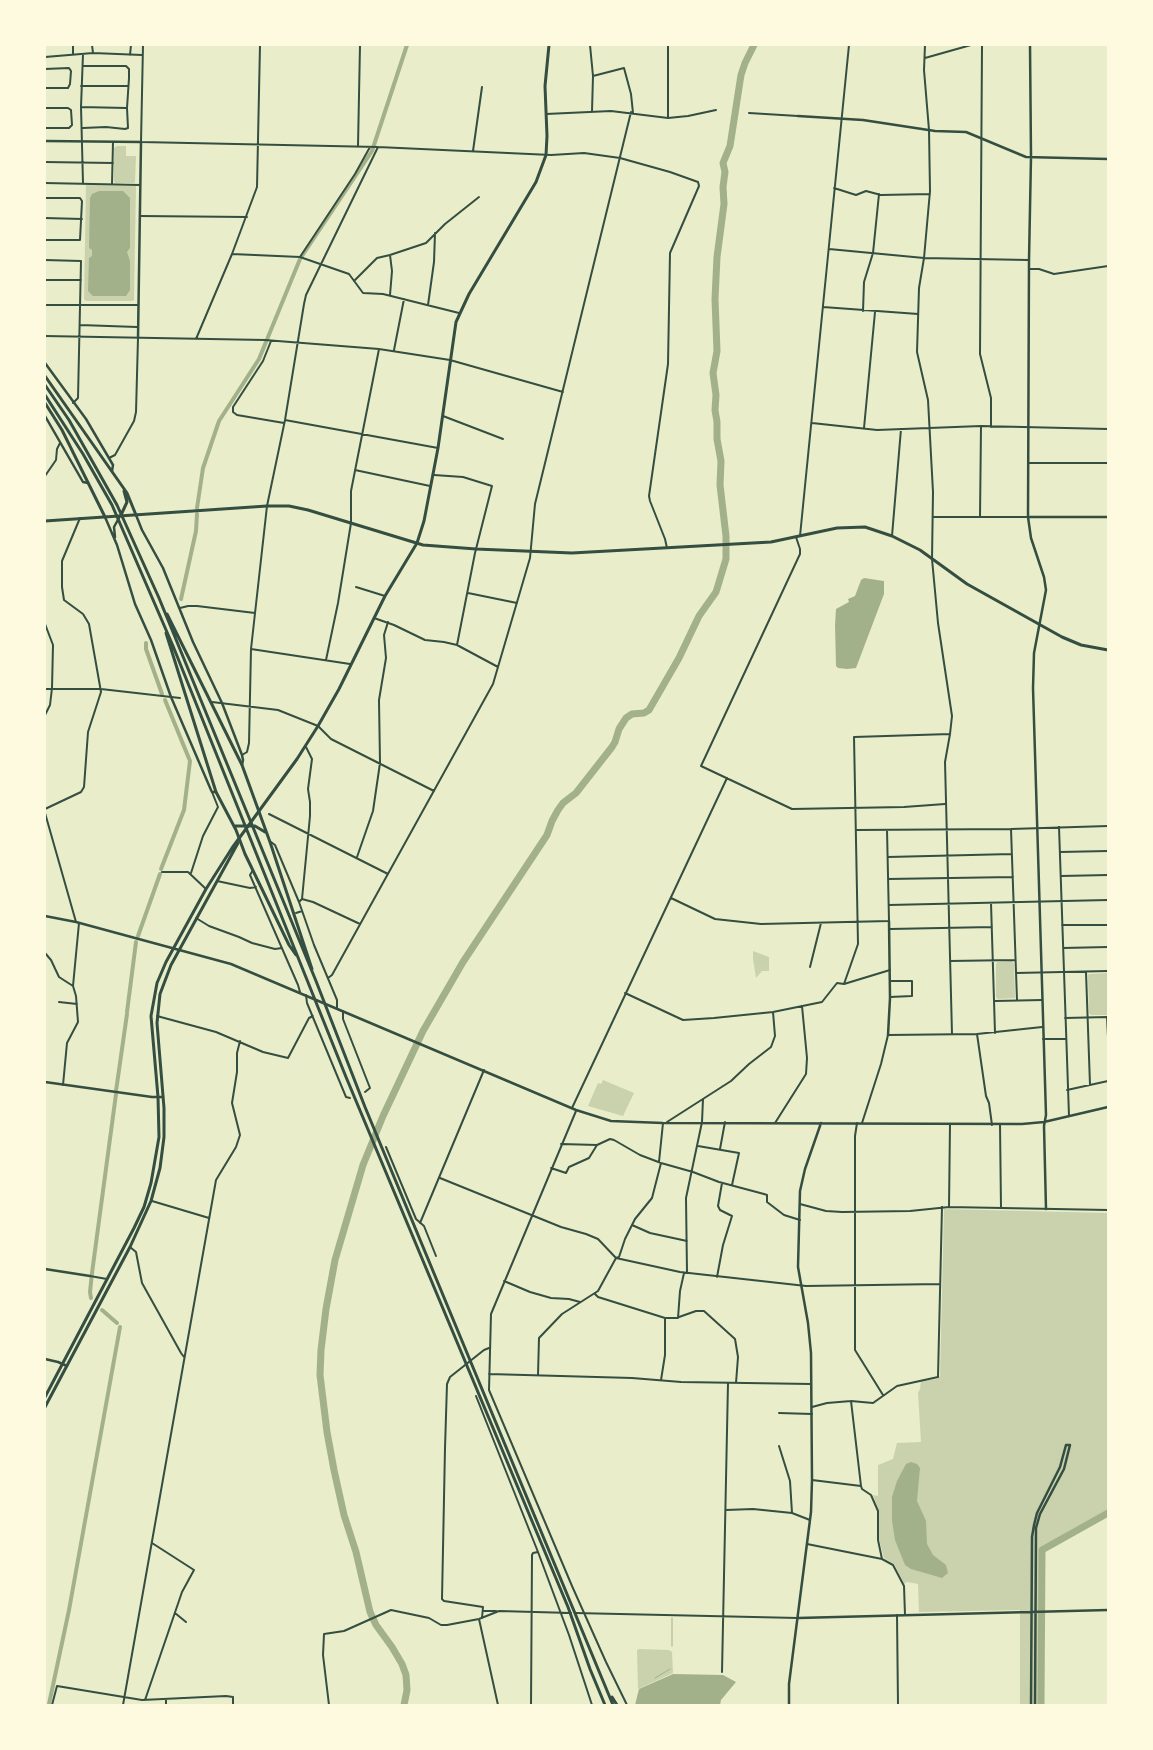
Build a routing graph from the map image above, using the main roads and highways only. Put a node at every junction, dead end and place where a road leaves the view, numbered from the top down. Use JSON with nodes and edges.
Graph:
{"nodes":[{"id":1,"x":549,"y":45,"type":"edge"},
{"id":2,"x":45,"y":376,"type":"edge"},
{"id":3,"x":45,"y":385,"type":"edge"},
{"id":4,"x":45,"y":395,"type":"edge"},
{"id":5,"x":45,"y":403,"type":"edge"},
{"id":6,"x":122,"y":486,"type":"junction"},
{"id":7,"x":136,"y":515,"type":"junction"},
{"id":8,"x":120,"y":516,"type":"junction"},
{"id":9,"x":105,"y":517,"type":"junction"},
{"id":10,"x":45,"y":521,"type":"edge"},
{"id":11,"x":417,"y":543,"type":"junction"},
{"id":12,"x":163,"y":607,"type":"junction"},
{"id":13,"x":162,"y":620,"type":"junction"},
{"id":14,"x":1108,"y":650,"type":"edge"},
{"id":15,"x":258,"y":812,"type":"junction"},
{"id":16,"x":249,"y":825,"type":"junction"},
{"id":17,"x":234,"y":826,"type":"junction"},
{"id":18,"x":266,"y":832,"type":"junction"},
{"id":19,"x":239,"y":840,"type":"junction"},
{"id":20,"x":299,"y":959,"type":"junction"},
{"id":21,"x":316,"y":981,"type":"junction"},
{"id":22,"x":45,"y":1397,"type":"edge"},
{"id":23,"x":45,"y":1407,"type":"edge"},
{"id":24,"x":606,"y":1705,"type":"edge"},
{"id":25,"x":615,"y":1705,"type":"edge"}],
"edges":[{"from":1,"to":11,"type":"main road"},
{"from":2,"to":6,"type":"main road"},
{"from":3,"to":12,"type":"main road"},
{"from":4,"to":13,"type":"main road"},
{"from":5,"to":9,"type":"main road"},
{"from":6,"to":7,"type":"main road"},
{"from":6,"to":8,"type":"main road"},
{"from":7,"to":8,"type":"main road"},
{"from":7,"to":11,"type":"main road"},
{"from":8,"to":9,"type":"main road"},
{"from":9,"to":10,"type":"main road"},
{"from":11,"to":14,"type":"main road"},
{"from":11,"to":15,"type":"main road"},
{"from":12,"to":15,"type":"main road"},
{"from":12,"to":21,"type":"main road"},
{"from":13,"to":17,"type":"main road"},
{"from":13,"to":20,"type":"main road"},
{"from":15,"to":16,"type":"main road"},
{"from":15,"to":18,"type":"main road"},
{"from":16,"to":17,"type":"main road"},
{"from":16,"to":18,"type":"main road"},
{"from":16,"to":19,"type":"main road"},
{"from":17,"to":19,"type":"main road"},
{"from":18,"to":21,"type":"main road"},
{"from":19,"to":20,"type":"main road"},
{"from":19,"to":22,"type":"main road"},
{"from":19,"to":23,"type":"main road"},
{"from":20,"to":24,"type":"main road"},
{"from":21,"to":25,"type":"main road"}]}
